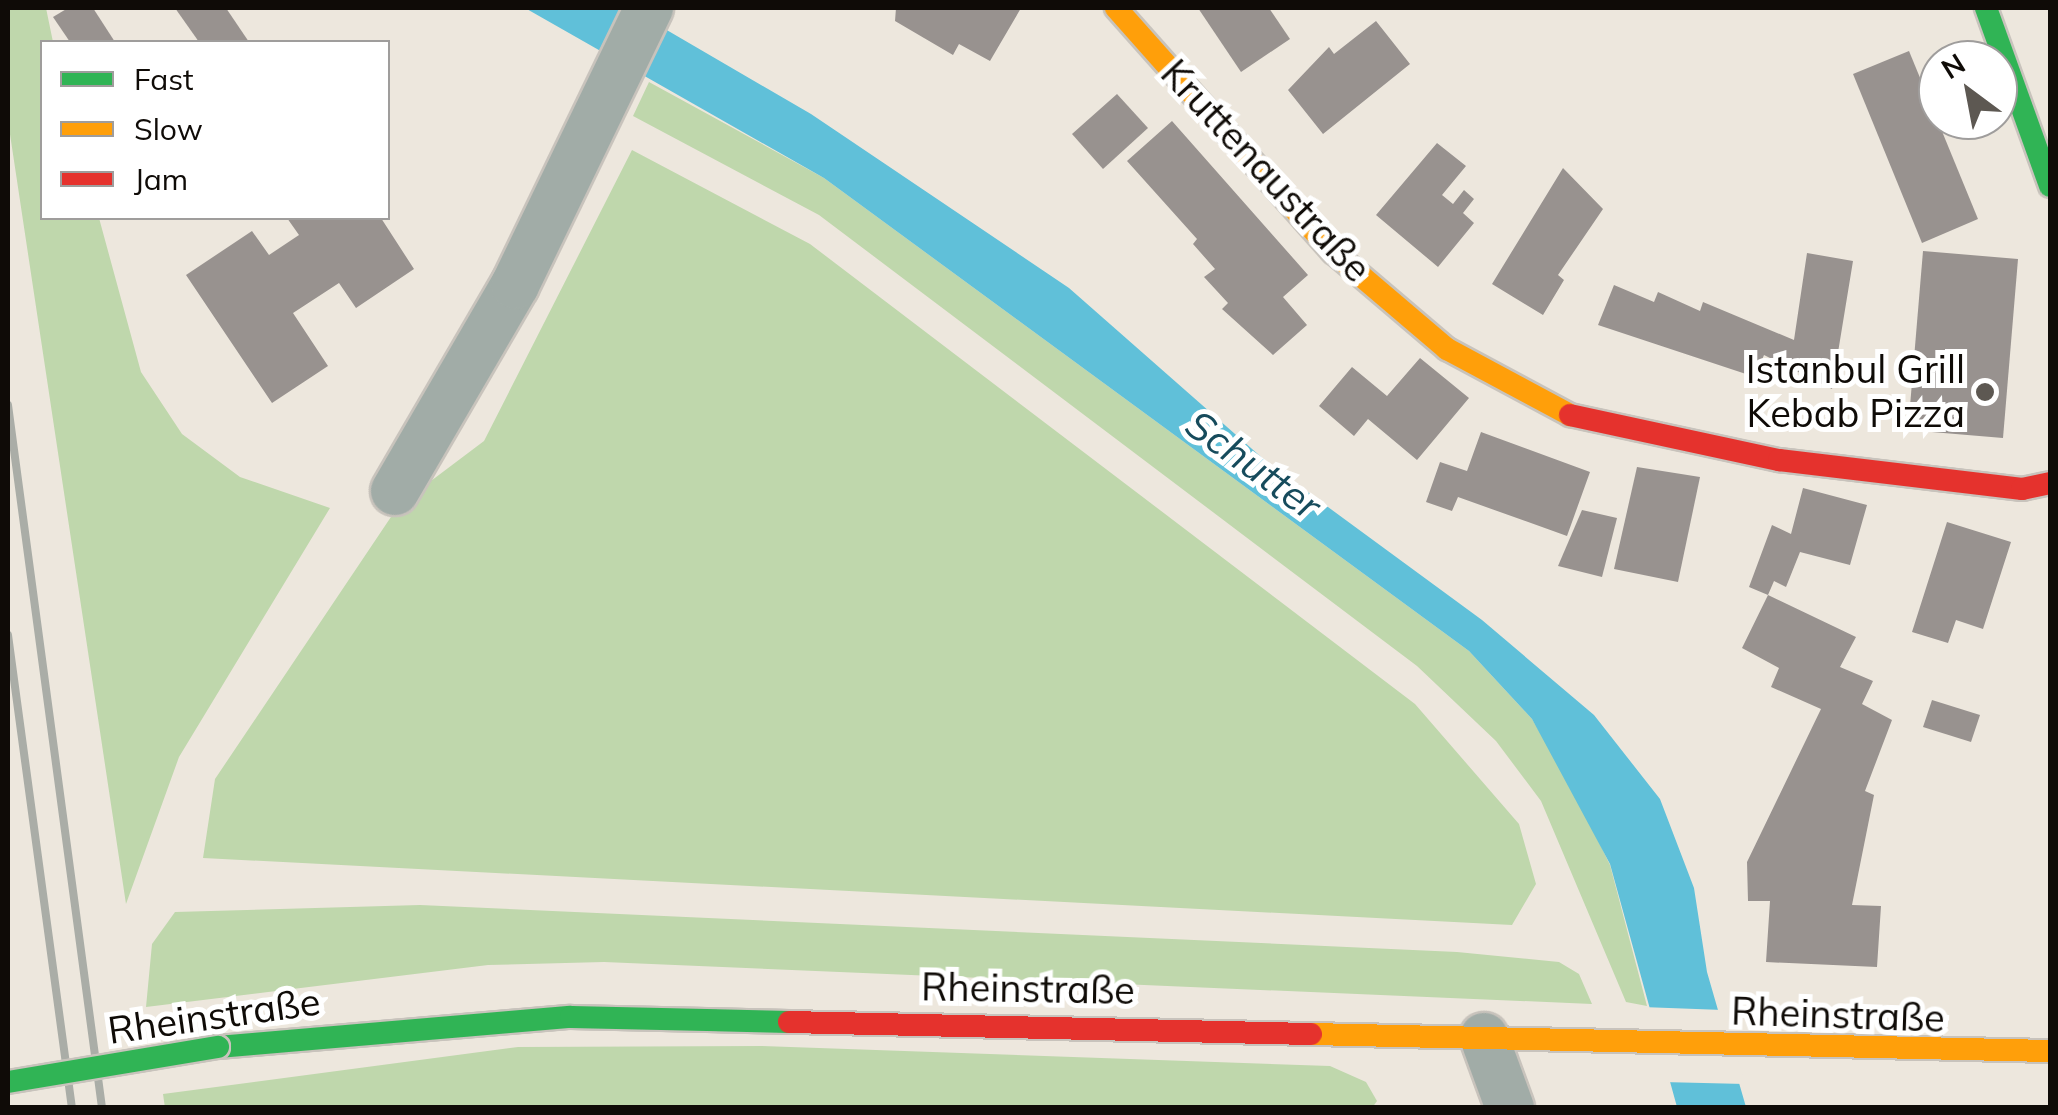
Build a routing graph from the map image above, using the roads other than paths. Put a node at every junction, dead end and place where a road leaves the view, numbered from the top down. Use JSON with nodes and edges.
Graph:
{"nodes":[{"id":1,"x":649,"y":8,"type":"edge"},
{"id":2,"x":1116,"y":8,"type":"edge"},
{"id":3,"x":1986,"y":8,"type":"edge"},
{"id":4,"x":2050,"y":186,"type":"edge"},
{"id":5,"x":2050,"y":482,"type":"edge"},
{"id":6,"x":394,"y":491,"type":"dead end"},
{"id":7,"x":1484,"y":1037,"type":"junction"},
{"id":8,"x":2050,"y":1052,"type":"edge"},
{"id":9,"x":8,"y":1082,"type":"edge"},
{"id":10,"x":1510,"y":1108,"type":"edge"}],
"edges":[{"from":1,"to":6,"type":"street"},
{"from":2,"to":5,"type":"main road","name":"Kruttenaustraße"},
{"from":3,"to":4,"type":"main road"},
{"from":7,"to":8,"type":"main road","name":"Rheinstraße"},
{"from":7,"to":9,"type":"main road","name":"Rheinstraße","bridge":true},
{"from":7,"to":10,"type":"street"}]}
